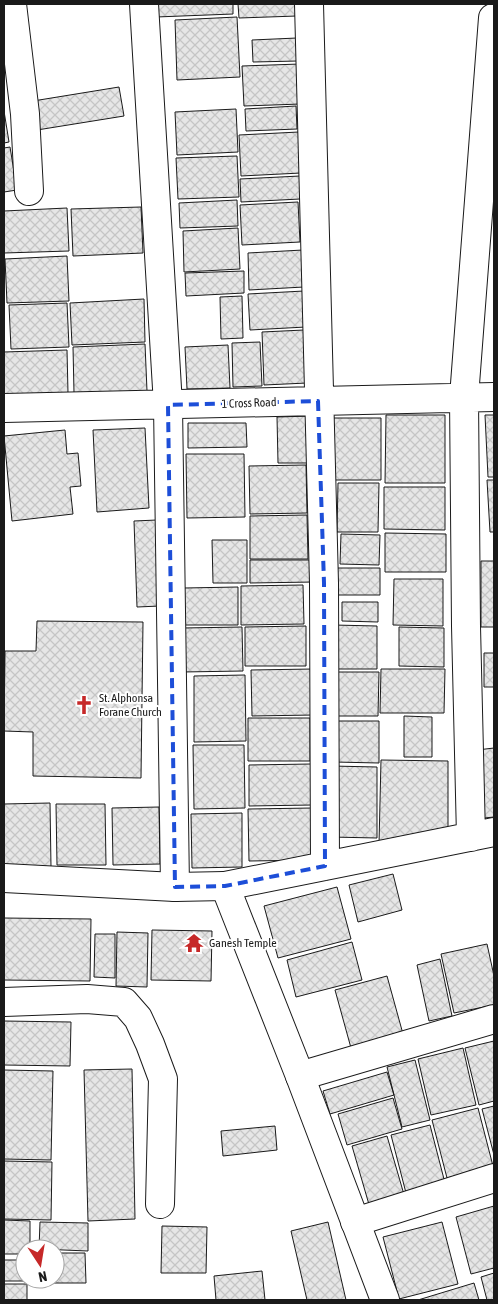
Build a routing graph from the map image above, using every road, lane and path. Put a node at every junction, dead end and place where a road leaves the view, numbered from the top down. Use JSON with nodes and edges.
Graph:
{"nodes":[{"id":1,"x":12,"y":4,"type":"edge"},
{"id":2,"x":144,"y":4,"type":"edge"},
{"id":3,"x":309,"y":4,"type":"edge"},
{"id":4,"x":493,"y":18,"type":"dead end"},
{"id":5,"x":29,"y":191,"type":"dead end"},
{"id":6,"x":464,"y":397,"type":"junction"},
{"id":7,"x":494,"y":397,"type":"edge"},
{"id":8,"x":318,"y":400,"type":"junction"},
{"id":9,"x":168,"y":405,"type":"junction"},
{"id":10,"x":4,"y":408,"type":"edge"},
{"id":11,"x":482,"y":835,"type":"edge"},
{"id":12,"x":325,"y":866,"type":"junction"},
{"id":13,"x":4,"y":878,"type":"edge"},
{"id":14,"x":225,"y":886,"type":"junction"},
{"id":15,"x":175,"y":887,"type":"junction"},
{"id":16,"x":4,"y":1002,"type":"edge"},
{"id":17,"x":494,"y":1019,"type":"edge"},
{"id":18,"x":300,"y":1076,"type":"junction"},
{"id":19,"x":494,"y":1178,"type":"edge"},
{"id":20,"x":160,"y":1204,"type":"dead end"},
{"id":21,"x":355,"y":1222,"type":"junction"},
{"id":22,"x":385,"y":1300,"type":"edge"}],
"edges":[{"from":1,"to":5,"type":"street"},
{"from":2,"to":9,"type":"street"},
{"from":3,"to":8,"type":"street"},
{"from":4,"to":6,"type":"street"},
{"from":6,"to":7,"type":"street","name":"1 Cross Road"},
{"from":6,"to":8,"type":"street","name":"1 Cross Road"},
{"from":6,"to":11,"type":"street"},
{"from":8,"to":9,"type":"street","name":"1 Cross Road"},
{"from":8,"to":12,"type":"street"},
{"from":9,"to":10,"type":"street","name":"1 Cross Road"},
{"from":9,"to":15,"type":"street"},
{"from":11,"to":12,"type":"street"},
{"from":12,"to":14,"type":"street"},
{"from":13,"to":15,"type":"street"},
{"from":14,"to":15,"type":"street"},
{"from":14,"to":18,"type":"street"},
{"from":16,"to":20,"type":"street"},
{"from":17,"to":18,"type":"street"},
{"from":18,"to":21,"type":"street"},
{"from":19,"to":21,"type":"street"},
{"from":21,"to":22,"type":"street"}]}
